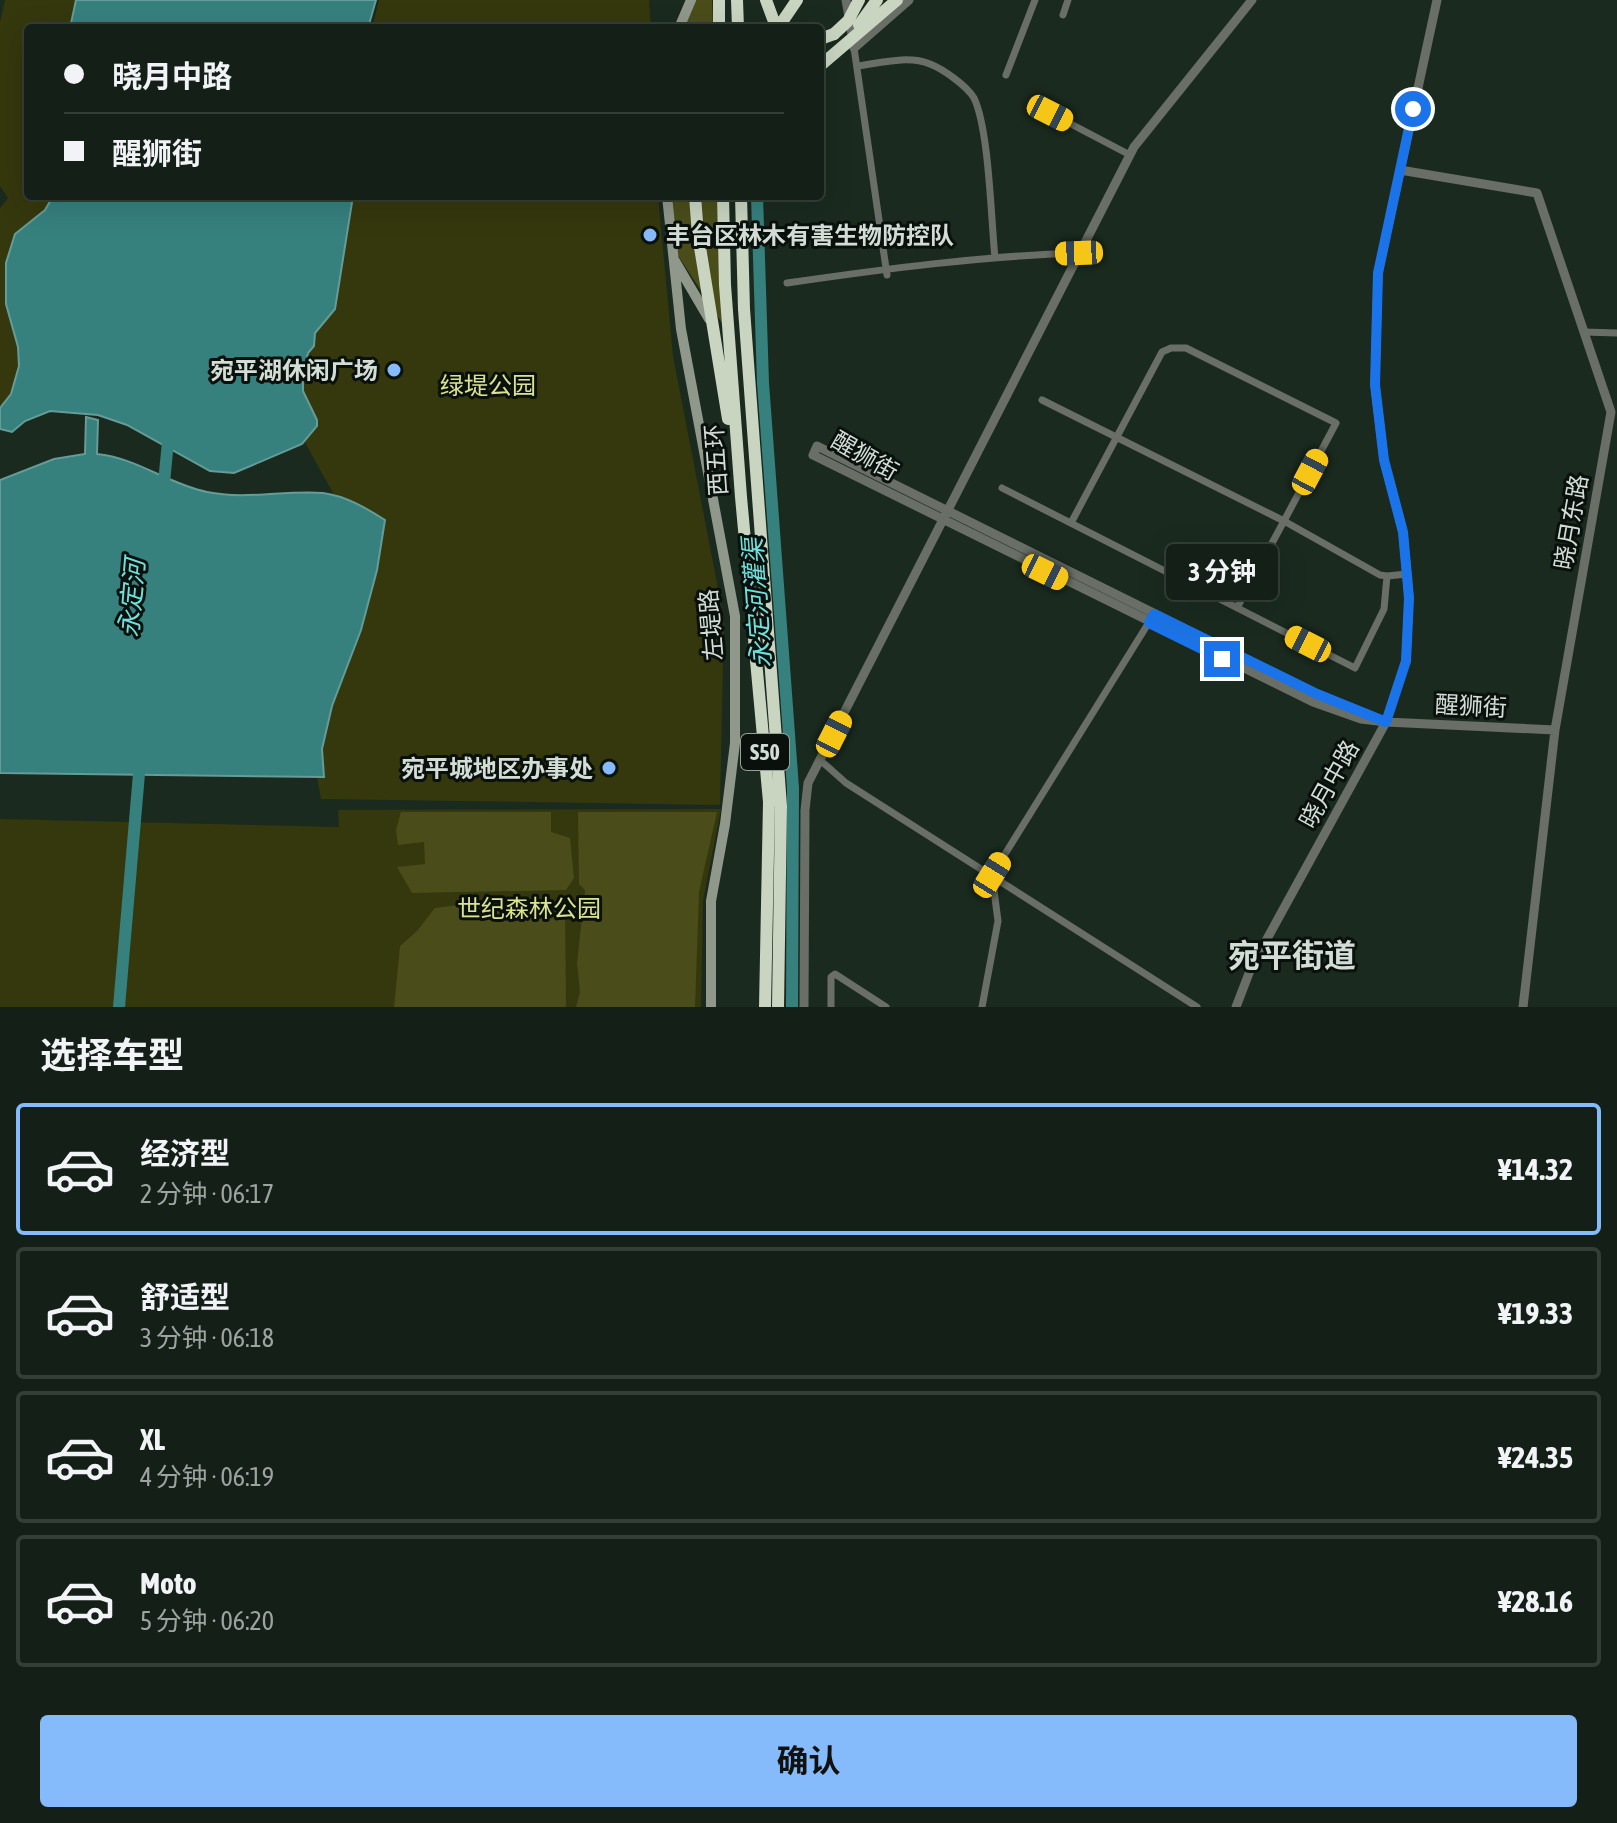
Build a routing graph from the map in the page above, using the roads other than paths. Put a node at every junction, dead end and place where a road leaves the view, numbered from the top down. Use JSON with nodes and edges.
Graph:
{"nodes":[{"id":1,"x":691,"y":0,"type":"edge"},
{"id":2,"x":719,"y":0,"type":"edge"},
{"id":3,"x":737,"y":0,"type":"edge"},
{"id":4,"x":766,"y":0,"type":"edge"},
{"id":5,"x":797,"y":0,"type":"edge"},
{"id":6,"x":846,"y":0,"type":"edge"},
{"id":7,"x":859,"y":0,"type":"edge"},
{"id":8,"x":877,"y":0,"type":"edge"},
{"id":9,"x":897,"y":0,"type":"edge"},
{"id":10,"x":909,"y":0,"type":"edge"},
{"id":11,"x":1035,"y":0,"type":"edge"},
{"id":12,"x":1068,"y":0,"type":"edge"},
{"id":13,"x":1252,"y":0,"type":"edge"},
{"id":14,"x":1437,"y":0,"type":"edge"},
{"id":15,"x":1063,"y":15,"type":"dead end"},
{"id":16,"x":681,"y":24,"type":"edge"},
{"id":17,"x":719,"y":24,"type":"edge"},
{"id":18,"x":738,"y":24,"type":"edge"},
{"id":19,"x":776,"y":24,"type":"edge"},
{"id":20,"x":782,"y":24,"type":"edge"},
{"id":21,"x":824,"y":38,"type":"edge"},
{"id":22,"x":850,"y":46,"type":"junction"},
{"id":23,"x":824,"y":63,"type":"edge"},
{"id":24,"x":857,"y":66,"type":"junction"},
{"id":25,"x":1006,"y":75,"type":"dead end"},
{"id":26,"x":1050,"y":113,"type":"dead end"},
{"id":27,"x":1130,"y":155,"type":"junction"},
{"id":28,"x":1400,"y":170,"type":"junction"},
{"id":29,"x":667,"y":200,"type":"edge"},
{"id":30,"x":696,"y":200,"type":"edge"},
{"id":31,"x":723,"y":200,"type":"edge"},
{"id":32,"x":743,"y":200,"type":"edge"},
{"id":33,"x":1079,"y":253,"type":"junction"},
{"id":34,"x":672,"y":255,"type":"junction"},
{"id":35,"x":995,"y":258,"type":"junction"},
{"id":36,"x":886,"y":272,"type":"junction"},
{"id":37,"x":787,"y":283,"type":"dead end"},
{"id":38,"x":713,"y":327,"type":"junction"},
{"id":39,"x":1584,"y":332,"type":"junction"},
{"id":40,"x":1617,"y":333,"type":"edge"},
{"id":41,"x":1042,"y":400,"type":"dead end"},
{"id":42,"x":1117,"y":437,"type":"junction"},
{"id":43,"x":1002,"y":488,"type":"dead end"},
{"id":44,"x":741,"y":497,"type":"junction"},
{"id":45,"x":945,"y":516,"type":"junction"},
{"id":46,"x":1284,"y":521,"type":"junction"},
{"id":47,"x":1071,"y":523,"type":"junction"},
{"id":48,"x":1407,"y":574,"type":"junction"},
{"id":49,"x":1387,"y":576,"type":"junction"},
{"id":50,"x":1237,"y":608,"type":"junction"},
{"id":51,"x":1151,"y":618,"type":"junction"},
{"id":52,"x":1386,"y":722,"type":"junction"},
{"id":53,"x":1555,"y":730,"type":"junction"},
{"id":54,"x":820,"y":760,"type":"junction"},
{"id":55,"x":992,"y":875,"type":"junction"},
{"id":56,"x":711,"y":1007,"type":"edge"},
{"id":57,"x":765,"y":1007,"type":"edge"},
{"id":58,"x":778,"y":1007,"type":"edge"},
{"id":59,"x":804,"y":1007,"type":"edge"},
{"id":60,"x":831,"y":1007,"type":"edge"},
{"id":61,"x":886,"y":1007,"type":"edge"},
{"id":62,"x":982,"y":1007,"type":"edge"},
{"id":63,"x":1197,"y":1007,"type":"edge"},
{"id":64,"x":1236,"y":1007,"type":"edge"},
{"id":65,"x":1523,"y":1007,"type":"edge"}],
"edges":[{"from":1,"to":16,"type":"main road"},
{"from":2,"to":17,"type":"highway"},
{"from":3,"to":18,"type":"highway"},
{"from":4,"to":19,"type":"highway"},
{"from":5,"to":20,"type":"highway","bridge":true},
{"from":6,"to":22,"type":"street"},
{"from":7,"to":21,"type":"highway","bridge":true},
{"from":8,"to":22,"type":"highway","bridge":true},
{"from":9,"to":22,"type":"highway","bridge":true},
{"from":10,"to":22,"type":"street"},
{"from":11,"to":25,"type":"street"},
{"from":12,"to":15,"type":"street"},
{"from":13,"to":27,"type":"street"},
{"from":14,"to":28,"type":"street","name":"晓月中路"},
{"from":22,"to":23,"type":"highway","bridge":true},
{"from":22,"to":24,"type":"street"},
{"from":24,"to":35,"type":"street"},
{"from":24,"to":36,"type":"street"},
{"from":26,"to":27,"type":"street"},
{"from":27,"to":33,"type":"street"},
{"from":28,"to":39,"type":"street","name":"晓月东路"},
{"from":28,"to":48,"type":"street","name":"晓月中路"},
{"from":29,"to":34,"type":"main road","name":"左堤路"},
{"from":30,"to":38,"type":"highway"},
{"from":31,"to":44,"type":"highway","name":"西五环","number":"S50"},
{"from":32,"to":58,"type":"highway","name":"西五环","number":"S50"},
{"from":33,"to":35,"type":"street"},
{"from":33,"to":45,"type":"street"},
{"from":34,"to":38,"type":"main road"},
{"from":34,"to":56,"type":"main road","name":"左堤路"},
{"from":35,"to":36,"type":"street"},
{"from":36,"to":37,"type":"street"},
{"from":38,"to":44,"type":"highway"},
{"from":39,"to":40,"type":"street"},
{"from":39,"to":53,"type":"street","name":"晓月东路"},
{"from":41,"to":42,"type":"street"},
{"from":42,"to":46,"type":"street"},
{"from":42,"to":46,"type":"street"},
{"from":42,"to":47,"type":"street"},
{"from":43,"to":47,"type":"street"},
{"from":44,"to":57,"type":"highway","name":"西五环","number":"S50"},
{"from":45,"to":45,"type":"street","name":"醒狮街"},
{"from":45,"to":51,"type":"street","name":"醒狮街"},
{"from":45,"to":54,"type":"street"},
{"from":46,"to":49,"type":"street"},
{"from":46,"to":50,"type":"street"},
{"from":47,"to":50,"type":"street"},
{"from":48,"to":49,"type":"street"},
{"from":48,"to":52,"type":"street","name":"晓月中路"},
{"from":49,"to":50,"type":"street"},
{"from":51,"to":52,"type":"street","name":"醒狮街"},
{"from":51,"to":55,"type":"street"},
{"from":52,"to":53,"type":"street","name":"醒狮街"},
{"from":52,"to":64,"type":"street","name":"晓月中路"},
{"from":53,"to":65,"type":"street","name":"晓月东路"},
{"from":54,"to":55,"type":"street"},
{"from":54,"to":59,"type":"street"},
{"from":55,"to":62,"type":"street"},
{"from":55,"to":63,"type":"street"},
{"from":60,"to":61,"type":"street"}]}
